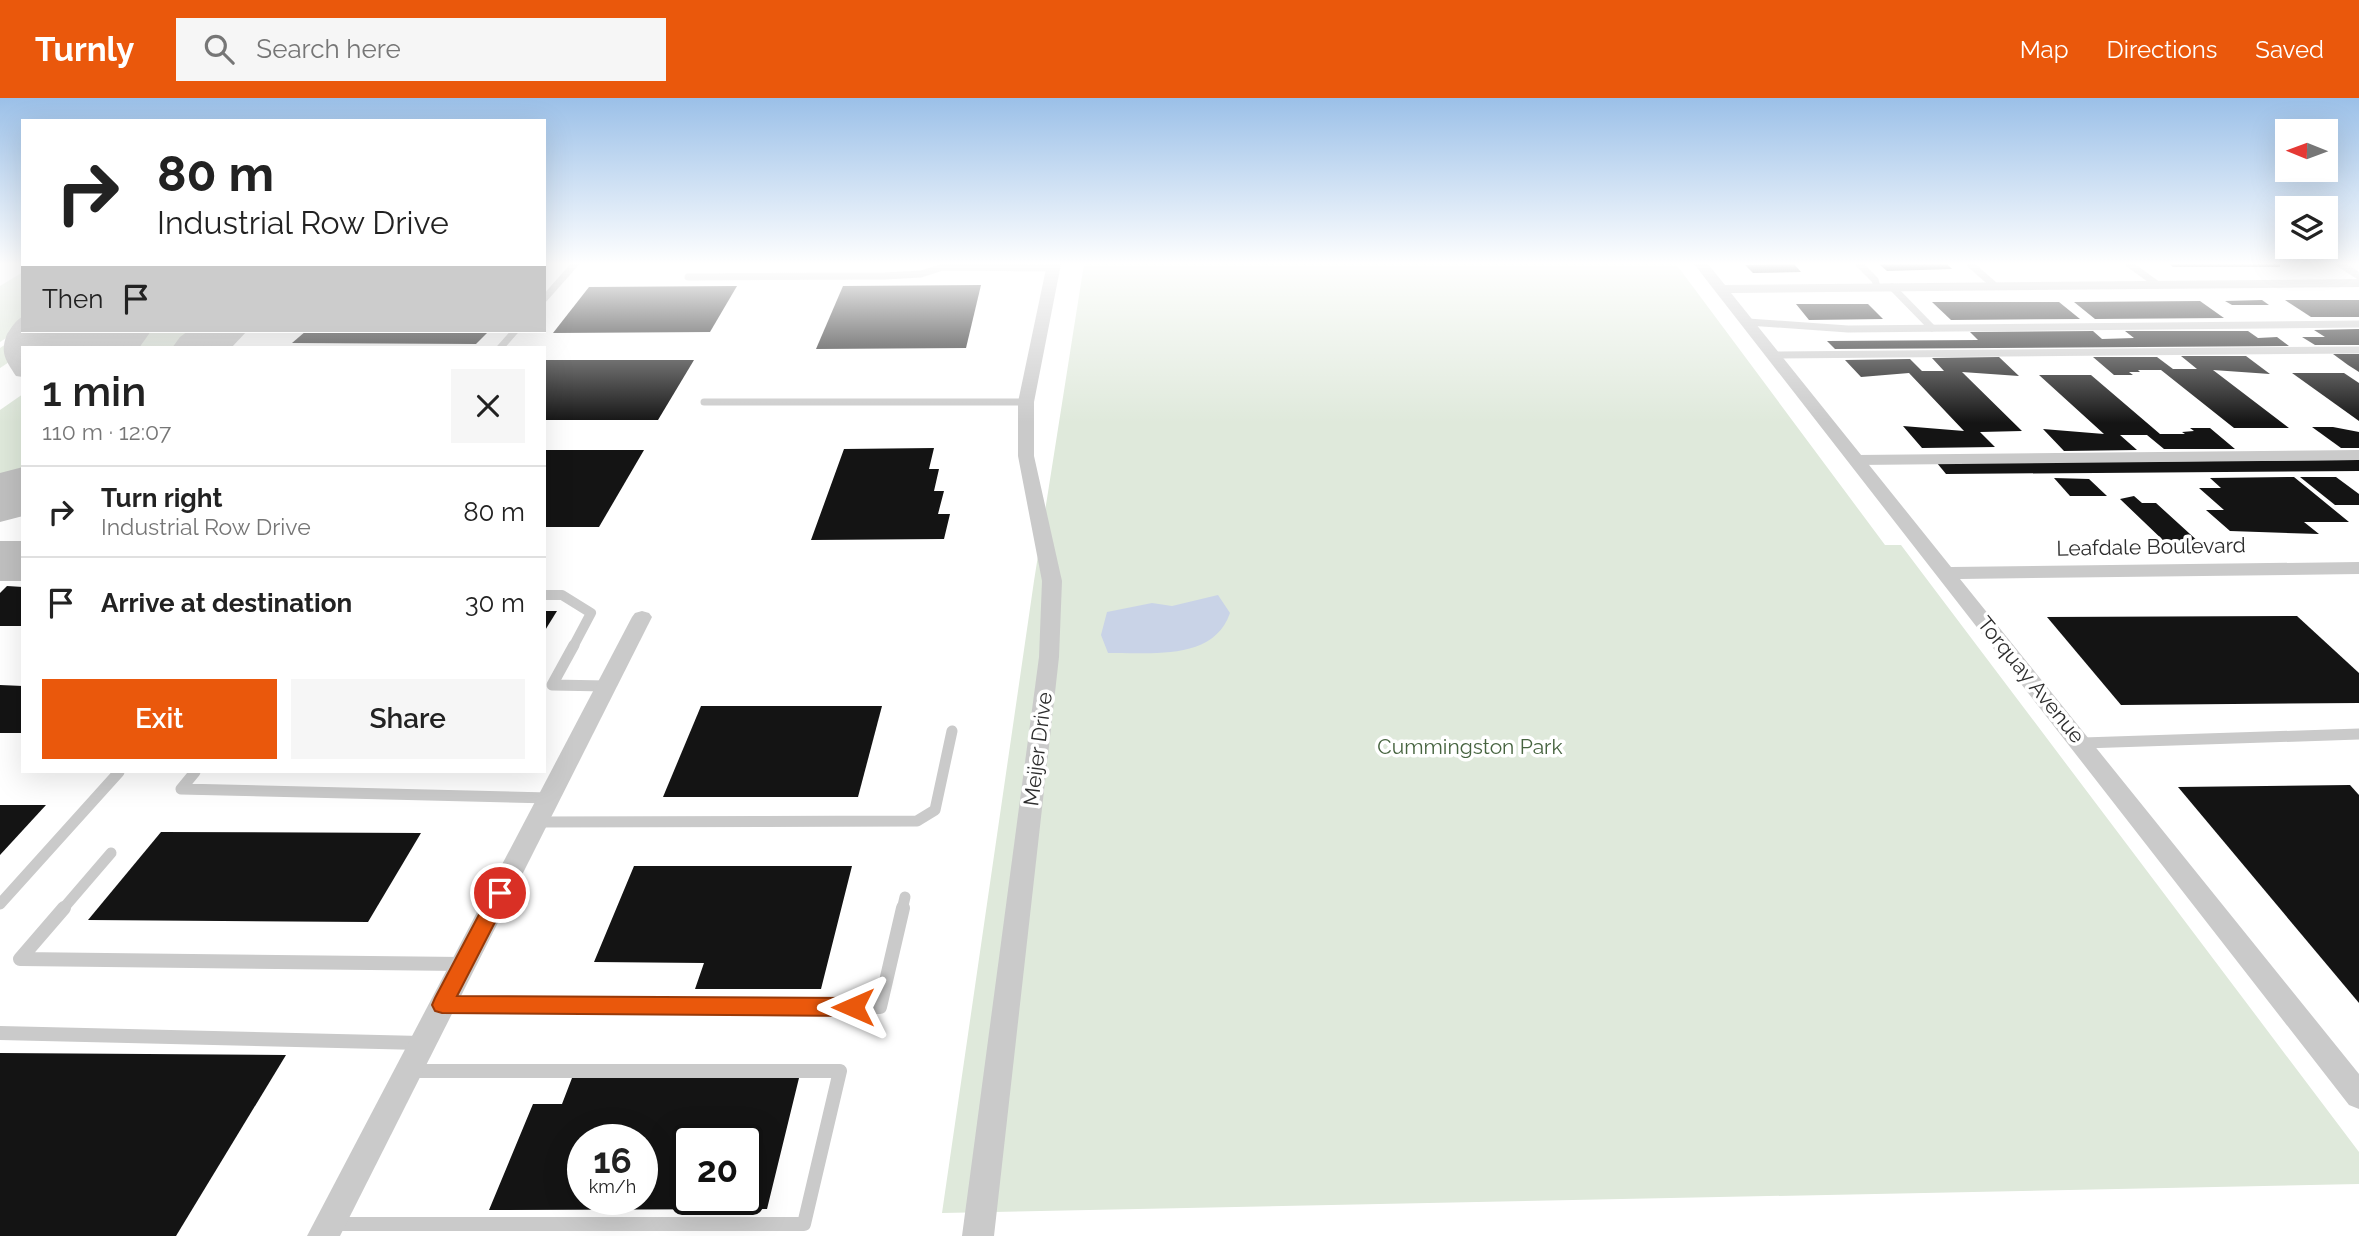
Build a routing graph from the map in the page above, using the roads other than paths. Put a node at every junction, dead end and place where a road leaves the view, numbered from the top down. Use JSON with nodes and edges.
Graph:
{"nodes":[{"id":1,"x":1043,"y":317,"type":"edge"},
{"id":2,"x":1743,"y":317,"type":"edge"},
{"id":3,"x":1919,"y":317,"type":"edge"},
{"id":4,"x":1748,"y":323,"type":"junction"},
{"id":5,"x":2359,"y":324,"type":"edge"},
{"id":6,"x":1931,"y":328,"type":"junction"},
{"id":7,"x":2359,"y":350,"type":"edge"},
{"id":8,"x":1773,"y":355,"type":"junction"},
{"id":9,"x":704,"y":402,"type":"dead end"},
{"id":10,"x":1027,"y":402,"type":"junction"},
{"id":11,"x":2359,"y":454,"type":"edge"},
{"id":12,"x":1857,"y":460,"type":"junction"},
{"id":13,"x":2359,"y":568,"type":"edge"},
{"id":14,"x":1945,"y":573,"type":"junction"},
{"id":15,"x":546,"y":595,"type":"edge"},
{"id":16,"x":642,"y":617,"type":"dead end"},
{"id":17,"x":607,"y":686,"type":"junction"},
{"id":18,"x":952,"y":731,"type":"dead end"},
{"id":19,"x":2359,"y":734,"type":"edge"},
{"id":20,"x":2083,"y":743,"type":"junction"},
{"id":21,"x":118,"y":773,"type":"edge"},
{"id":22,"x":194,"y":773,"type":"edge"},
{"id":23,"x":549,"y":798,"type":"junction"},
{"id":24,"x":537,"y":822,"type":"junction"},
{"id":25,"x":111,"y":853,"type":"dead end"},
{"id":26,"x":905,"y":897,"type":"dead end"},
{"id":27,"x":0,"y":904,"type":"edge"},
{"id":28,"x":463,"y":964,"type":"junction"},
{"id":29,"x":442,"y":1005,"type":"junction"},
{"id":30,"x":0,"y":1033,"type":"edge"},
{"id":31,"x":423,"y":1043,"type":"junction"},
{"id":32,"x":408,"y":1071,"type":"junction"},
{"id":33,"x":2359,"y":1096,"type":"edge"},
{"id":34,"x":326,"y":1230,"type":"edge"},
{"id":35,"x":978,"y":1236,"type":"edge"}],
"edges":[{"from":1,"to":10,"type":"street","name":"Meijer Drive"},
{"from":2,"to":4,"type":"street","name":"Torquay Avenue"},
{"from":3,"to":6,"type":"lane"},
{"from":4,"to":6,"type":"lane"},
{"from":4,"to":8,"type":"street","name":"Torquay Avenue"},
{"from":5,"to":6,"type":"lane"},
{"from":7,"to":8,"type":"lane"},
{"from":8,"to":12,"type":"street","name":"Torquay Avenue"},
{"from":9,"to":10,"type":"lane"},
{"from":10,"to":35,"type":"street","name":"Meijer Drive"},
{"from":11,"to":12,"type":"lane"},
{"from":12,"to":14,"type":"street","name":"Torquay Avenue"},
{"from":13,"to":14,"type":"street","name":"Leafdale Boulevard"},
{"from":14,"to":20,"type":"street","name":"Torquay Avenue"},
{"from":15,"to":17,"type":"lane"},
{"from":16,"to":17,"type":"street"},
{"from":17,"to":23,"type":"street"},
{"from":18,"to":24,"type":"lane"},
{"from":19,"to":20,"type":"lane"},
{"from":20,"to":33,"type":"street","name":"Torquay Avenue"},
{"from":21,"to":27,"type":"lane"},
{"from":22,"to":23,"type":"lane"},
{"from":23,"to":24,"type":"street"},
{"from":24,"to":28,"type":"street"},
{"from":25,"to":28,"type":"lane"},
{"from":26,"to":29,"type":"lane"},
{"from":28,"to":29,"type":"street"},
{"from":29,"to":31,"type":"street"},
{"from":30,"to":31,"type":"lane"},
{"from":31,"to":32,"type":"street"},
{"from":32,"to":34,"type":"street"},
{"from":32,"to":34,"type":"lane"}]}
